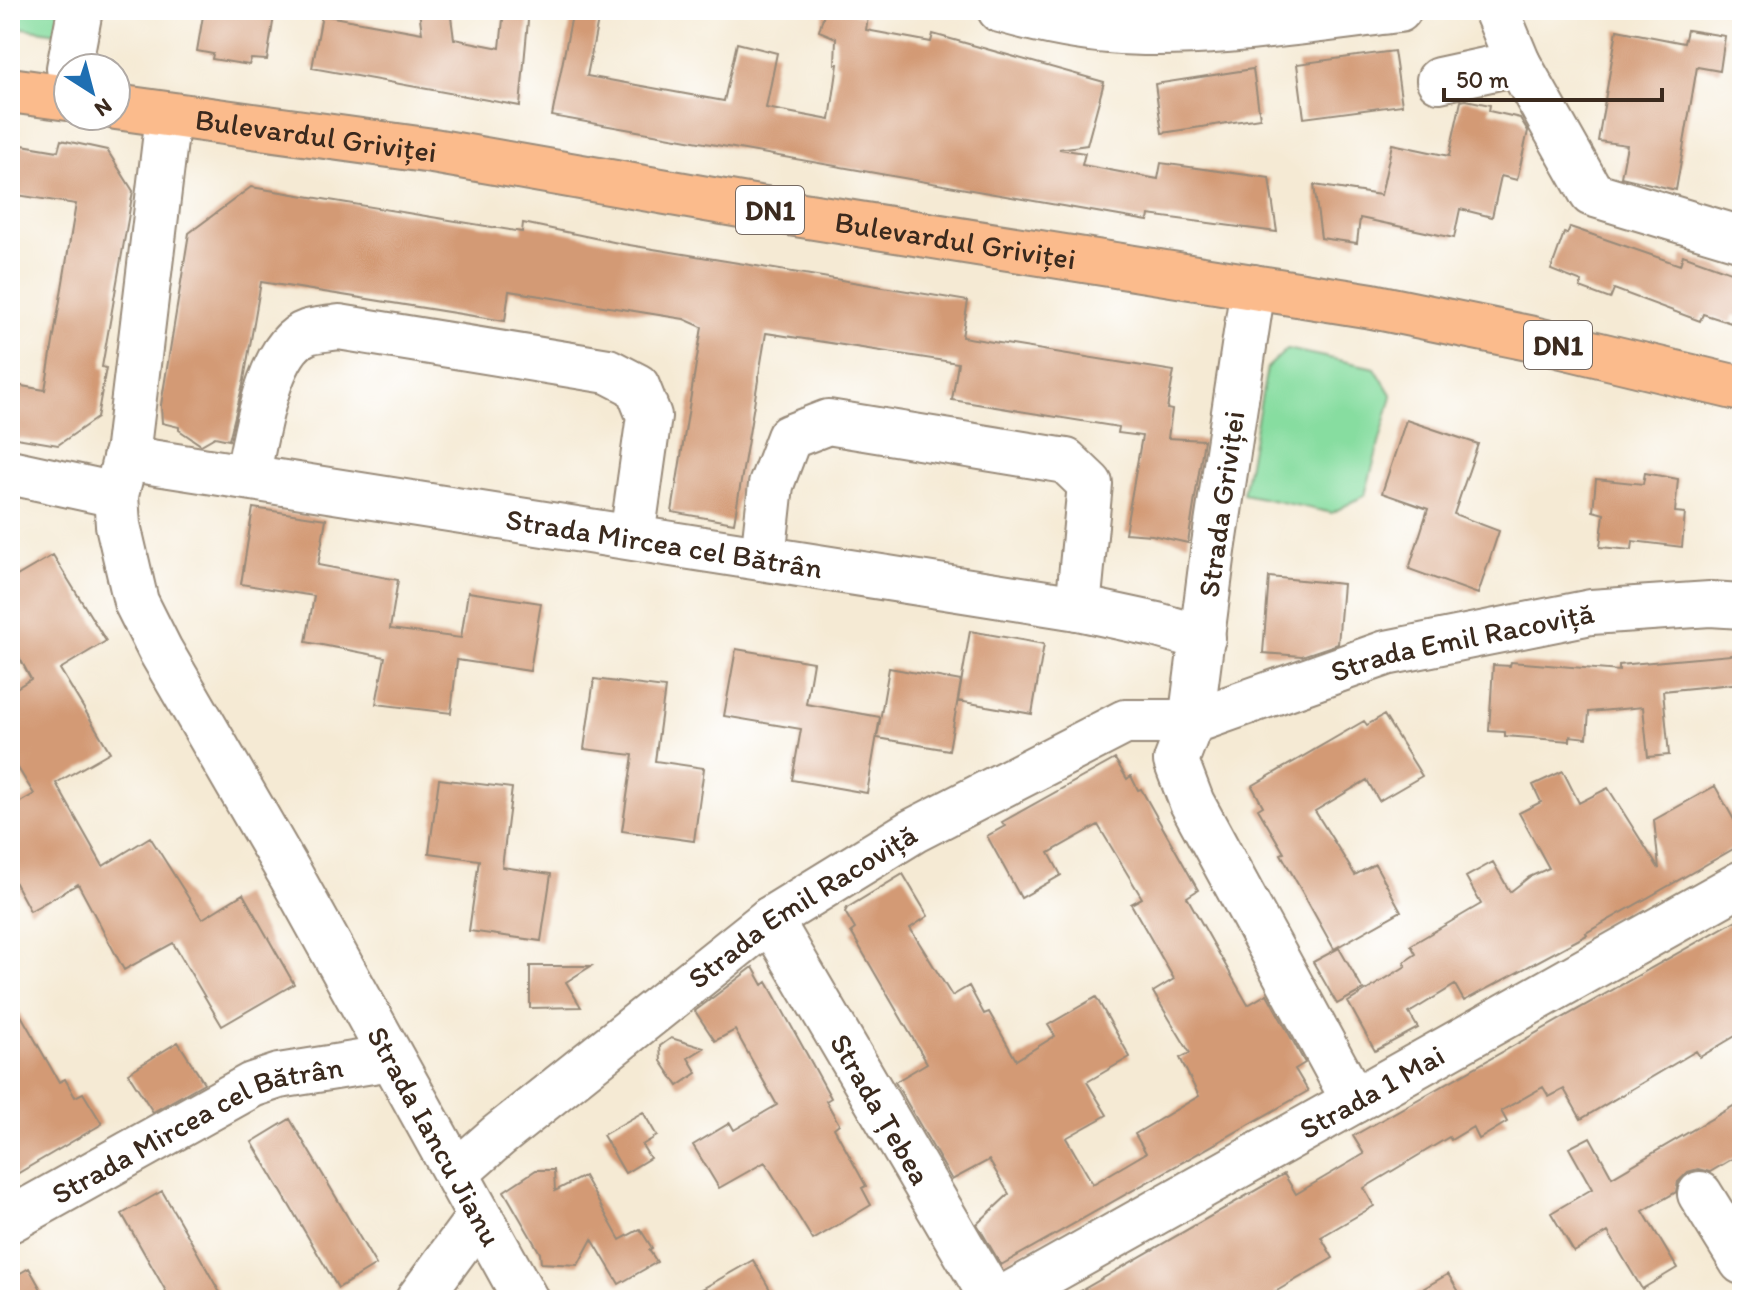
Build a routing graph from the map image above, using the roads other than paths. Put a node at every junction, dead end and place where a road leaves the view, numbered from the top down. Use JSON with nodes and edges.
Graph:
{"nodes":[{"id":1,"x":80,"y":10,"type":"edge"},
{"id":2,"x":1000,"y":10,"type":"edge"},
{"id":3,"x":1399,"y":10,"type":"edge"},
{"id":4,"x":1496,"y":10,"type":"edge"},
{"id":5,"x":73,"y":52,"type":"edge"},
{"id":6,"x":1518,"y":63,"type":"junction"},
{"id":7,"x":1439,"y":80,"type":"dead end"},
{"id":8,"x":52,"y":86,"type":"edge"},
{"id":9,"x":10,"y":90,"type":"edge"},
{"id":10,"x":132,"y":110,"type":"edge"},
{"id":11,"x":168,"y":116,"type":"junction"},
{"id":12,"x":1742,"y":239,"type":"edge"},
{"id":13,"x":1253,"y":287,"type":"junction"},
{"id":14,"x":1742,"y":389,"type":"edge"},
{"id":15,"x":10,"y":472,"type":"edge"},
{"id":16,"x":121,"y":476,"type":"junction"},
{"id":17,"x":247,"y":477,"type":"junction"},
{"id":18,"x":632,"y":537,"type":"junction"},
{"id":19,"x":763,"y":558,"type":"junction"},
{"id":20,"x":1742,"y":606,"type":"edge"},
{"id":21,"x":1078,"y":608,"type":"junction"},
{"id":22,"x":1203,"y":638,"type":"junction"},
{"id":23,"x":1191,"y":722,"type":"junction"},
{"id":24,"x":1742,"y":883,"type":"edge"},
{"id":25,"x":770,"y":919,"type":"junction"},
{"id":26,"x":391,"y":1058,"type":"junction"},
{"id":27,"x":1354,"y":1101,"type":"junction"},
{"id":28,"x":456,"y":1173,"type":"junction"},
{"id":29,"x":1700,"y":1194,"type":"dead end"},
{"id":30,"x":479,"y":1217,"type":"junction"},
{"id":31,"x":10,"y":1220,"type":"edge"},
{"id":32,"x":1742,"y":1262,"type":"edge"},
{"id":33,"x":436,"y":1291,"type":"edge"},
{"id":34,"x":526,"y":1300,"type":"edge"},
{"id":35,"x":993,"y":1300,"type":"edge"},
{"id":36,"x":1000,"y":1300,"type":"edge"}],
"edges":[{"from":1,"to":5,"type":"street"},
{"from":2,"to":3,"type":"street"},
{"from":4,"to":6,"type":"street"},
{"from":6,"to":7,"type":"street"},
{"from":6,"to":12,"type":"street"},
{"from":8,"to":9,"type":"main road"},
{"from":10,"to":11,"type":"main road","name":"Bulevardul Griviței","number":"DN1"},
{"from":11,"to":13,"type":"main road","name":"Bulevardul Griviței","number":"DN1"},
{"from":11,"to":16,"type":"street"},
{"from":13,"to":14,"type":"main road","name":"Bulevardul Griviței","number":"DN1"},
{"from":13,"to":22,"type":"street","name":"Strada Griviței"},
{"from":15,"to":16,"type":"street","name":"Strada Mircea cel Bătrân"},
{"from":16,"to":17,"type":"street","name":"Strada Mircea cel Bătrân"},
{"from":16,"to":26,"type":"street","name":"Strada Iancu Jianu"},
{"from":17,"to":18,"type":"street","name":"Strada Mircea cel Bătrân"},
{"from":17,"to":18,"type":"street"},
{"from":18,"to":19,"type":"street","name":"Strada Mircea cel Bătrân"},
{"from":19,"to":21,"type":"street","name":"Strada Mircea cel Bătrân"},
{"from":19,"to":21,"type":"street"},
{"from":20,"to":23,"type":"street","name":"Strada Emil Racoviță"},
{"from":21,"to":22,"type":"street","name":"Strada Mircea cel Bătrân"},
{"from":22,"to":23,"type":"street","name":"Strada Griviței"},
{"from":23,"to":25,"type":"street","name":"Strada Emil Racoviță"},
{"from":23,"to":27,"type":"street"},
{"from":24,"to":27,"type":"street","name":"Strada 1 Mai"},
{"from":25,"to":28,"type":"street","name":"Strada Emil Racoviță"},
{"from":25,"to":35,"type":"street","name":"Strada Țebea"},
{"from":26,"to":28,"type":"street","name":"Strada Iancu Jianu"},
{"from":26,"to":31,"type":"street","name":"Strada Mircea cel Bătrân"},
{"from":27,"to":36,"type":"street","name":"Strada 1 Mai"},
{"from":28,"to":30,"type":"street","name":"Strada Iancu Jianu"},
{"from":29,"to":32,"type":"street"},
{"from":30,"to":33,"type":"street"},
{"from":30,"to":34,"type":"street","name":"Strada Iancu Jianu"}]}
